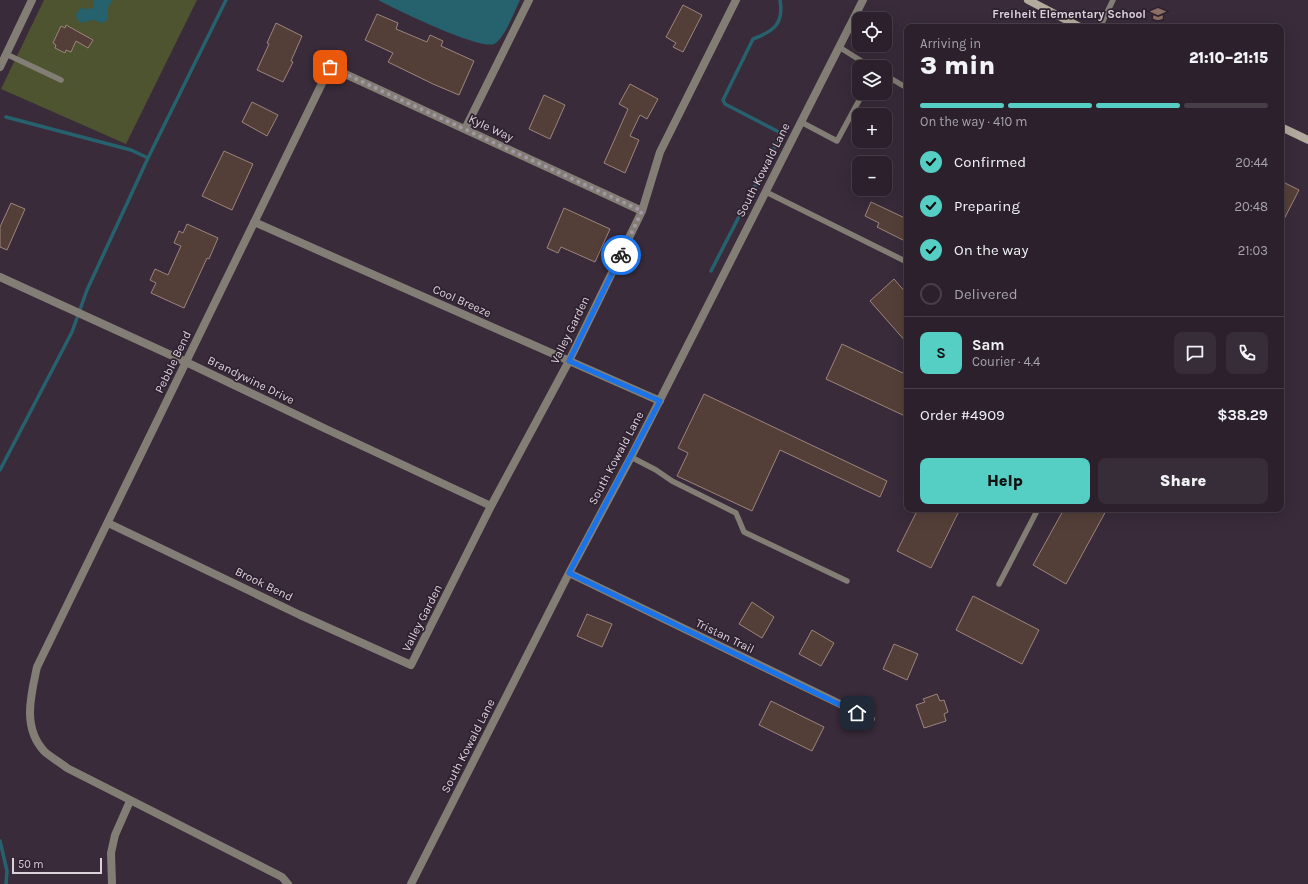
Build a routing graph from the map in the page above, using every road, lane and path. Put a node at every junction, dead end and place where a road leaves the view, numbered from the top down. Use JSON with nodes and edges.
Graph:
{"nodes":[{"id":1,"x":32,"y":0,"type":"edge"},
{"id":2,"x":529,"y":0,"type":"edge"},
{"id":3,"x":736,"y":0,"type":"edge"},
{"id":4,"x":863,"y":0,"type":"edge"},
{"id":5,"x":1028,"y":0,"type":"edge"},
{"id":6,"x":1114,"y":0,"type":"edge"},
{"id":7,"x":1074,"y":24,"type":"edge"},
{"id":8,"x":1102,"y":24,"type":"edge"},
{"id":9,"x":839,"y":47,"type":"junction"},
{"id":10,"x":6,"y":54,"type":"junction"},
{"id":11,"x":860,"y":60,"type":"edge"},
{"id":12,"x":0,"y":67,"type":"edge"},
{"id":13,"x":330,"y":67,"type":"joint"},
{"id":14,"x":892,"y":79,"type":"edge"},
{"id":15,"x":61,"y":80,"type":"dead end"},
{"id":16,"x":904,"y":86,"type":"edge"},
{"id":17,"x":859,"y":100,"type":"edge"},
{"id":18,"x":801,"y":122,"type":"junction"},
{"id":19,"x":1284,"y":128,"type":"edge"},
{"id":20,"x":465,"y":129,"type":"junction"},
{"id":21,"x":1308,"y":140,"type":"edge"},
{"id":22,"x":766,"y":192,"type":"junction"},
{"id":23,"x":642,"y":211,"type":"junction"},
{"id":24,"x":254,"y":222,"type":"junction"},
{"id":25,"x":904,"y":261,"type":"edge"},
{"id":26,"x":0,"y":277,"type":"edge"},
{"id":27,"x":569,"y":361,"type":"junction"},
{"id":28,"x":186,"y":362,"type":"junction"},
{"id":29,"x":660,"y":401,"type":"junction"},
{"id":30,"x":631,"y":457,"type":"junction"},
{"id":31,"x":491,"y":506,"type":"junction"},
{"id":32,"x":1036,"y":512,"type":"edge"},
{"id":33,"x":108,"y":522,"type":"junction"},
{"id":34,"x":569,"y":573,"type":"junction"},
{"id":35,"x":847,"y":581,"type":"dead end"},
{"id":36,"x":999,"y":584,"type":"dead end"},
{"id":37,"x":411,"y":665,"type":"joint"},
{"id":38,"x":871,"y":719,"type":"dead end"},
{"id":39,"x":130,"y":801,"type":"junction"},
{"id":40,"x":112,"y":884,"type":"edge"},
{"id":41,"x":288,"y":884,"type":"edge"},
{"id":42,"x":411,"y":884,"type":"edge"}],
"edges":[{"from":1,"to":10,"type":"street"},
{"from":2,"to":20,"type":"street"},
{"from":3,"to":23,"type":"street","name":"Valley Garden"},
{"from":4,"to":9,"type":"street","name":"South Kowald Lane"},
{"from":5,"to":7,"type":"main road"},
{"from":6,"to":8,"type":"lane"},
{"from":9,"to":11,"type":"lane"},
{"from":9,"to":18,"type":"street","name":"South Kowald Lane"},
{"from":10,"to":12,"type":"street"},
{"from":10,"to":15,"type":"lane"},
{"from":13,"to":20,"type":"street","name":"Kyle Way"},
{"from":13,"to":24,"type":"street","name":"Pebble Bend"},
{"from":14,"to":16,"type":"lane"},
{"from":17,"to":18,"type":"lane"},
{"from":18,"to":22,"type":"street","name":"South Kowald Lane"},
{"from":19,"to":21,"type":"main road"},
{"from":20,"to":23,"type":"street","name":"Kyle Way"},
{"from":22,"to":25,"type":"lane"},
{"from":22,"to":29,"type":"street","name":"South Kowald Lane"},
{"from":23,"to":27,"type":"street","name":"Valley Garden"},
{"from":24,"to":27,"type":"street","name":"Cool Breeze"},
{"from":24,"to":28,"type":"street","name":"Pebble Bend"},
{"from":26,"to":28,"type":"street","name":"Brandywine Drive"},
{"from":27,"to":29,"type":"street","name":"Cool Breeze"},
{"from":27,"to":31,"type":"street","name":"Valley Garden"},
{"from":28,"to":31,"type":"street","name":"Brandywine Drive"},
{"from":28,"to":33,"type":"street","name":"Pebble Bend"},
{"from":29,"to":30,"type":"street","name":"South Kowald Lane"},
{"from":30,"to":34,"type":"street","name":"South Kowald Lane"},
{"from":30,"to":35,"type":"lane"},
{"from":31,"to":37,"type":"street","name":"Valley Garden"},
{"from":32,"to":36,"type":"lane"},
{"from":33,"to":37,"type":"street","name":"Brook Bend"},
{"from":33,"to":39,"type":"street","name":"Pebble Bend"},
{"from":34,"to":38,"type":"street","name":"Tristan Trail"},
{"from":34,"to":42,"type":"street","name":"South Kowald Lane"},
{"from":39,"to":40,"type":"street"},
{"from":39,"to":41,"type":"street","name":"Pebble Bend"}]}
